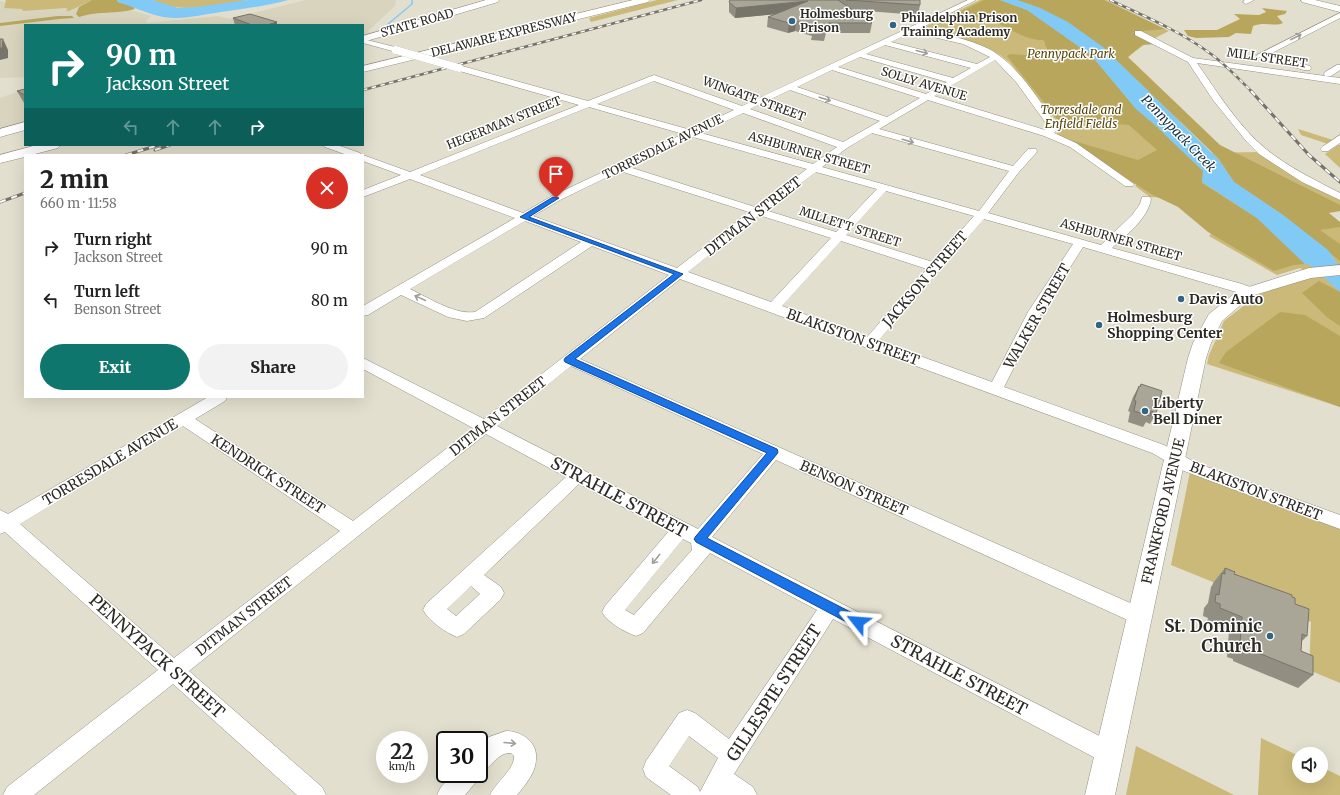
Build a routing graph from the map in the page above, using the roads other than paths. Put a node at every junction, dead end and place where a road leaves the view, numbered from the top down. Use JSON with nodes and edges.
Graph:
{"nodes":[{"id":1,"x":495,"y":0,"type":"edge"},
{"id":2,"x":618,"y":0,"type":"edge"},
{"id":3,"x":645,"y":0,"type":"edge"},
{"id":4,"x":973,"y":0,"type":"edge"},
{"id":5,"x":1305,"y":0,"type":"edge"},
{"id":6,"x":1340,"y":9,"type":"edge"},
{"id":7,"x":1340,"y":15,"type":"edge"},
{"id":8,"x":911,"y":29,"type":"junction"},
{"id":9,"x":1138,"y":33,"type":"dead end"},
{"id":10,"x":364,"y":40,"type":"edge"},
{"id":11,"x":364,"y":40,"type":"edge"},
{"id":12,"x":884,"y":42,"type":"junction"},
{"id":13,"x":858,"y":54,"type":"junction"},
{"id":14,"x":995,"y":57,"type":"junction"},
{"id":15,"x":1191,"y":60,"type":"junction"},
{"id":16,"x":364,"y":61,"type":"edge"},
{"id":17,"x":1340,"y":66,"type":"edge"},
{"id":18,"x":830,"y":67,"type":"junction"},
{"id":19,"x":977,"y":67,"type":"junction"},
{"id":20,"x":364,"y":69,"type":"edge"},
{"id":21,"x":1328,"y":74,"type":"junction"},
{"id":22,"x":1340,"y":77,"type":"edge"},
{"id":23,"x":655,"y":78,"type":"joint"},
{"id":24,"x":953,"y":81,"type":"junction"},
{"id":25,"x":1340,"y":81,"type":"edge"},
{"id":26,"x":788,"y":87,"type":"junction"},
{"id":27,"x":927,"y":97,"type":"junction"},
{"id":28,"x":587,"y":104,"type":"junction"},
{"id":29,"x":742,"y":109,"type":"junction"},
{"id":30,"x":887,"y":120,"type":"junction"},
{"id":31,"x":24,"y":126,"type":"edge"},
{"id":32,"x":871,"y":130,"type":"junction"},
{"id":33,"x":0,"y":133,"type":"edge"},
{"id":34,"x":692,"y":133,"type":"junction"},
{"id":35,"x":1047,"y":134,"type":"junction"},
{"id":36,"x":1340,"y":138,"type":"edge"},
{"id":37,"x":24,"y":142,"type":"edge"},
{"id":38,"x":49,"y":146,"type":"edge"},
{"id":39,"x":331,"y":146,"type":"edge"},
{"id":40,"x":844,"y":146,"type":"junction"},
{"id":41,"x":0,"y":149,"type":"edge"},
{"id":42,"x":1325,"y":149,"type":"dead end"},
{"id":43,"x":1032,"y":151,"type":"dead end"},
{"id":44,"x":353,"y":154,"type":"edge"},
{"id":45,"x":364,"y":158,"type":"edge"},
{"id":46,"x":0,"y":159,"type":"edge"},
{"id":47,"x":620,"y":168,"type":"junction"},
{"id":48,"x":816,"y":168,"type":"junction"},
{"id":49,"x":1015,"y":170,"type":"junction"},
{"id":50,"x":410,"y":175,"type":"junction"},
{"id":51,"x":1129,"y":184,"type":"dead end"},
{"id":52,"x":884,"y":187,"type":"junction"},
{"id":53,"x":364,"y":194,"type":"edge"},
{"id":54,"x":1340,"y":197,"type":"edge"},
{"id":55,"x":1146,"y":199,"type":"dead end"},
{"id":56,"x":758,"y":211,"type":"junction"},
{"id":57,"x":982,"y":215,"type":"junction"},
{"id":58,"x":524,"y":217,"type":"junction"},
{"id":59,"x":839,"y":237,"type":"junction"},
{"id":60,"x":591,"y":241,"type":"junction"},
{"id":61,"x":1080,"y":242,"type":"junction"},
{"id":62,"x":1104,"y":249,"type":"junction"},
{"id":63,"x":935,"y":267,"type":"junction"},
{"id":64,"x":1340,"y":270,"type":"edge"},
{"id":65,"x":679,"y":274,"type":"junction"},
{"id":66,"x":401,"y":290,"type":"junction"},
{"id":67,"x":1248,"y":292,"type":"junction"},
{"id":68,"x":773,"y":308,"type":"junction"},
{"id":69,"x":364,"y":311,"type":"edge"},
{"id":70,"x":869,"y":343,"type":"junction"},
{"id":71,"x":568,"y":360,"type":"junction"},
{"id":72,"x":364,"y":364,"type":"edge"},
{"id":73,"x":995,"y":390,"type":"junction"},
{"id":74,"x":218,"y":398,"type":"edge"},
{"id":75,"x":183,"y":419,"type":"junction"},
{"id":76,"x":484,"y":427,"type":"junction"},
{"id":77,"x":774,"y":452,"type":"junction"},
{"id":78,"x":1174,"y":458,"type":"junction"},
{"id":79,"x":578,"y":475,"type":"junction"},
{"id":80,"x":2,"y":522,"type":"edge"},
{"id":81,"x":1340,"y":522,"type":"edge"},
{"id":82,"x":680,"y":529,"type":"junction"},
{"id":83,"x":353,"y":530,"type":"junction"},
{"id":84,"x":700,"y":539,"type":"junction"},
{"id":85,"x":470,"y":575,"type":"dead end"},
{"id":86,"x":830,"y":607,"type":"junction"},
{"id":87,"x":1139,"y":616,"type":"junction"},
{"id":88,"x":174,"y":671,"type":"junction"},
{"id":89,"x":488,"y":751,"type":"edge"},
{"id":90,"x":1109,"y":753,"type":"junction"},
{"id":91,"x":732,"y":755,"type":"junction"},
{"id":92,"x":460,"y":783,"type":"edge"},
{"id":93,"x":716,"y":787,"type":"edge"},
{"id":94,"x":15,"y":795,"type":"edge"},
{"id":95,"x":314,"y":795,"type":"edge"},
{"id":96,"x":449,"y":795,"type":"edge"},
{"id":97,"x":502,"y":795,"type":"edge"},
{"id":98,"x":690,"y":795,"type":"edge"},
{"id":99,"x":745,"y":795,"type":"edge"},
{"id":100,"x":1100,"y":795,"type":"edge"}],
"edges":[{"from":1,"to":10,"type":"main road","name":"STATE ROAD"},
{"from":2,"to":16,"type":"highway","name":"DELAWARE EXPRESSWAY"},
{"from":3,"to":20,"type":"highway","name":"DELAWARE EXPRESSWAY"},
{"from":4,"to":8,"type":"street","name":"TORRESDALE AVENUE"},
{"from":5,"to":6,"type":"main road"},
{"from":21,"to":7,"type":"street","one_way":true},
{"from":8,"to":12,"type":"street","name":"TORRESDALE AVENUE"},
{"from":8,"to":14,"type":"street"},
{"from":9,"to":15,"type":"street"},
{"from":11,"to":28,"type":"street","name":"ASHBURNER STREET","bridge":true},
{"from":12,"to":13,"type":"street","name":"TORRESDALE AVENUE"},
{"from":12,"to":19,"type":"street","one_way":true},
{"from":13,"to":18,"type":"street","name":"TORRESDALE AVENUE"},
{"from":13,"to":24,"type":"street"},
{"from":14,"to":19,"type":"street","name":"DITMAN STREET"},
{"from":14,"to":35,"type":"street"},
{"from":15,"to":25,"type":"street","name":"MILL STREET"},
{"from":15,"to":54,"type":"street"},
{"from":17,"to":21,"type":"street"},
{"from":18,"to":26,"type":"street","name":"TORRESDALE AVENUE"},
{"from":18,"to":27,"type":"street","name":"SOLLY AVENUE"},
{"from":19,"to":24,"type":"street","name":"DITMAN STREET"},
{"from":21,"to":22,"type":"street"},
{"from":23,"to":28,"type":"street","name":"HEGERMAN STREET"},
{"from":23,"to":29,"type":"street","name":"WINGATE STREET"},
{"from":24,"to":27,"type":"street","name":"DITMAN STREET"},
{"from":26,"to":29,"type":"street","name":"TORRESDALE AVENUE"},
{"from":26,"to":30,"type":"street","one_way":true},
{"from":27,"to":30,"type":"street","name":"DITMAN STREET"},
{"from":27,"to":35,"type":"street","name":"SOLLY AVENUE"},
{"from":28,"to":34,"type":"street","name":"ASHBURNER STREET"},
{"from":28,"to":50,"type":"street","name":"HEGERMAN STREET"},
{"from":29,"to":34,"type":"street","name":"TORRESDALE AVENUE"},
{"from":29,"to":40,"type":"street","name":"WINGATE STREET"},
{"from":30,"to":32,"type":"street","name":"DITMAN STREET"},
{"from":31,"to":33,"type":"main road"},
{"from":32,"to":40,"type":"street","name":"DITMAN STREET"},
{"from":32,"to":49,"type":"street","one_way":true},
{"from":34,"to":47,"type":"street","name":"TORRESDALE AVENUE"},
{"from":34,"to":48,"type":"street","name":"ASHBURNER STREET"},
{"from":35,"to":51,"type":"street","name":"SOLLY AVENUE"},
{"from":36,"to":42,"type":"street"},
{"from":37,"to":41,"type":"highway"},
{"from":38,"to":46,"type":"highway"},
{"from":39,"to":44,"type":"street"},
{"from":40,"to":48,"type":"street","name":"DITMAN STREET"},
{"from":43,"to":49,"type":"street","name":"JACKSON STREET"},
{"from":45,"to":50,"type":"street","name":"BLAKISTON STREET"},
{"from":47,"to":56,"type":"street","name":"MILLETT STREET"},
{"from":47,"to":58,"type":"street","name":"TORRESDALE AVENUE"},
{"from":48,"to":52,"type":"street","name":"ASHBURNER STREET"},
{"from":48,"to":56,"type":"street","name":"DITMAN STREET"},
{"from":49,"to":57,"type":"street","name":"JACKSON STREET"},
{"from":50,"to":53,"type":"street","name":"HEGERMAN STREET"},
{"from":50,"to":58,"type":"street","name":"BLAKISTON STREET"},
{"from":52,"to":57,"type":"street","name":"ASHBURNER STREET"},
{"from":52,"to":59,"type":"street"},
{"from":55,"to":62,"type":"street"},
{"from":56,"to":59,"type":"street","name":"MILLETT STREET"},
{"from":56,"to":65,"type":"street","name":"DITMAN STREET"},
{"from":57,"to":61,"type":"street","name":"ASHBURNER STREET"},
{"from":57,"to":63,"type":"street","name":"JACKSON STREET"},
{"from":58,"to":60,"type":"street","name":"BLAKISTON STREET"},
{"from":58,"to":66,"type":"street","name":"TORRESDALE AVENUE"},
{"from":59,"to":63,"type":"street","name":"MILLETT STREET"},
{"from":59,"to":68,"type":"street"},
{"from":60,"to":65,"type":"street","name":"BLAKISTON STREET"},
{"from":60,"to":66,"type":"street","one_way":true},
{"from":61,"to":62,"type":"street","name":"ASHBURNER STREET"},
{"from":61,"to":73,"type":"street","name":"WALKER STREET"},
{"from":62,"to":67,"type":"street","name":"ASHBURNER STREET"},
{"from":63,"to":70,"type":"street","name":"JACKSON STREET"},
{"from":64,"to":67,"type":"main road","name":"FRANKFORD AVENUE"},
{"from":65,"to":68,"type":"street","name":"BLAKISTON STREET"},
{"from":65,"to":71,"type":"street","name":"DITMAN STREET"},
{"from":66,"to":69,"type":"street","name":"TORRESDALE AVENUE"},
{"from":67,"to":78,"type":"main road","name":"FRANKFORD AVENUE"},
{"from":68,"to":70,"type":"street","name":"BLAKISTON STREET"},
{"from":70,"to":73,"type":"street","name":"BLAKISTON STREET"},
{"from":71,"to":76,"type":"street","name":"DITMAN STREET"},
{"from":71,"to":77,"type":"street","name":"BENSON STREET"},
{"from":72,"to":76,"type":"street","name":"STRAHLE STREET"},
{"from":73,"to":78,"type":"street","name":"BLAKISTON STREET"},
{"from":74,"to":75,"type":"street","name":"TORRESDALE AVENUE"},
{"from":75,"to":80,"type":"street","name":"TORRESDALE AVENUE"},
{"from":75,"to":83,"type":"street","name":"KENDRICK STREET"},
{"from":76,"to":79,"type":"street","name":"STRAHLE STREET"},
{"from":76,"to":83,"type":"street","name":"DITMAN STREET"},
{"from":77,"to":84,"type":"street"},
{"from":77,"to":87,"type":"street","name":"BENSON STREET"},
{"from":78,"to":81,"type":"street","name":"BLAKISTON STREET"},
{"from":78,"to":87,"type":"main road","name":"FRANKFORD AVENUE"},
{"from":79,"to":82,"type":"street","name":"STRAHLE STREET"},
{"from":79,"to":85,"type":"street"},
{"from":80,"to":88,"type":"street","name":"PENNYPACK STREET"},
{"from":82,"to":84,"type":"street","name":"STRAHLE STREET"},
{"from":82,"to":84,"type":"street","one_way":true},
{"from":83,"to":88,"type":"street","name":"DITMAN STREET"},
{"from":84,"to":86,"type":"street","name":"STRAHLE STREET"},
{"from":86,"to":90,"type":"street","name":"STRAHLE STREET"},
{"from":86,"to":91,"type":"street","name":"GILLESPIE STREET"},
{"from":87,"to":90,"type":"main road","name":"FRANKFORD AVENUE"},
{"from":88,"to":94,"type":"street","name":"DITMAN STREET"},
{"from":88,"to":95,"type":"street","name":"PENNYPACK STREET"},
{"from":89,"to":97,"type":"street","one_way":true},
{"from":90,"to":100,"type":"main road","name":"FRANKFORD AVENUE"},
{"from":91,"to":93,"type":"street","name":"GILLESPIE STREET"},
{"from":91,"to":98,"type":"street"},
{"from":92,"to":96,"type":"street"},
{"from":93,"to":99,"type":"street"}]}
